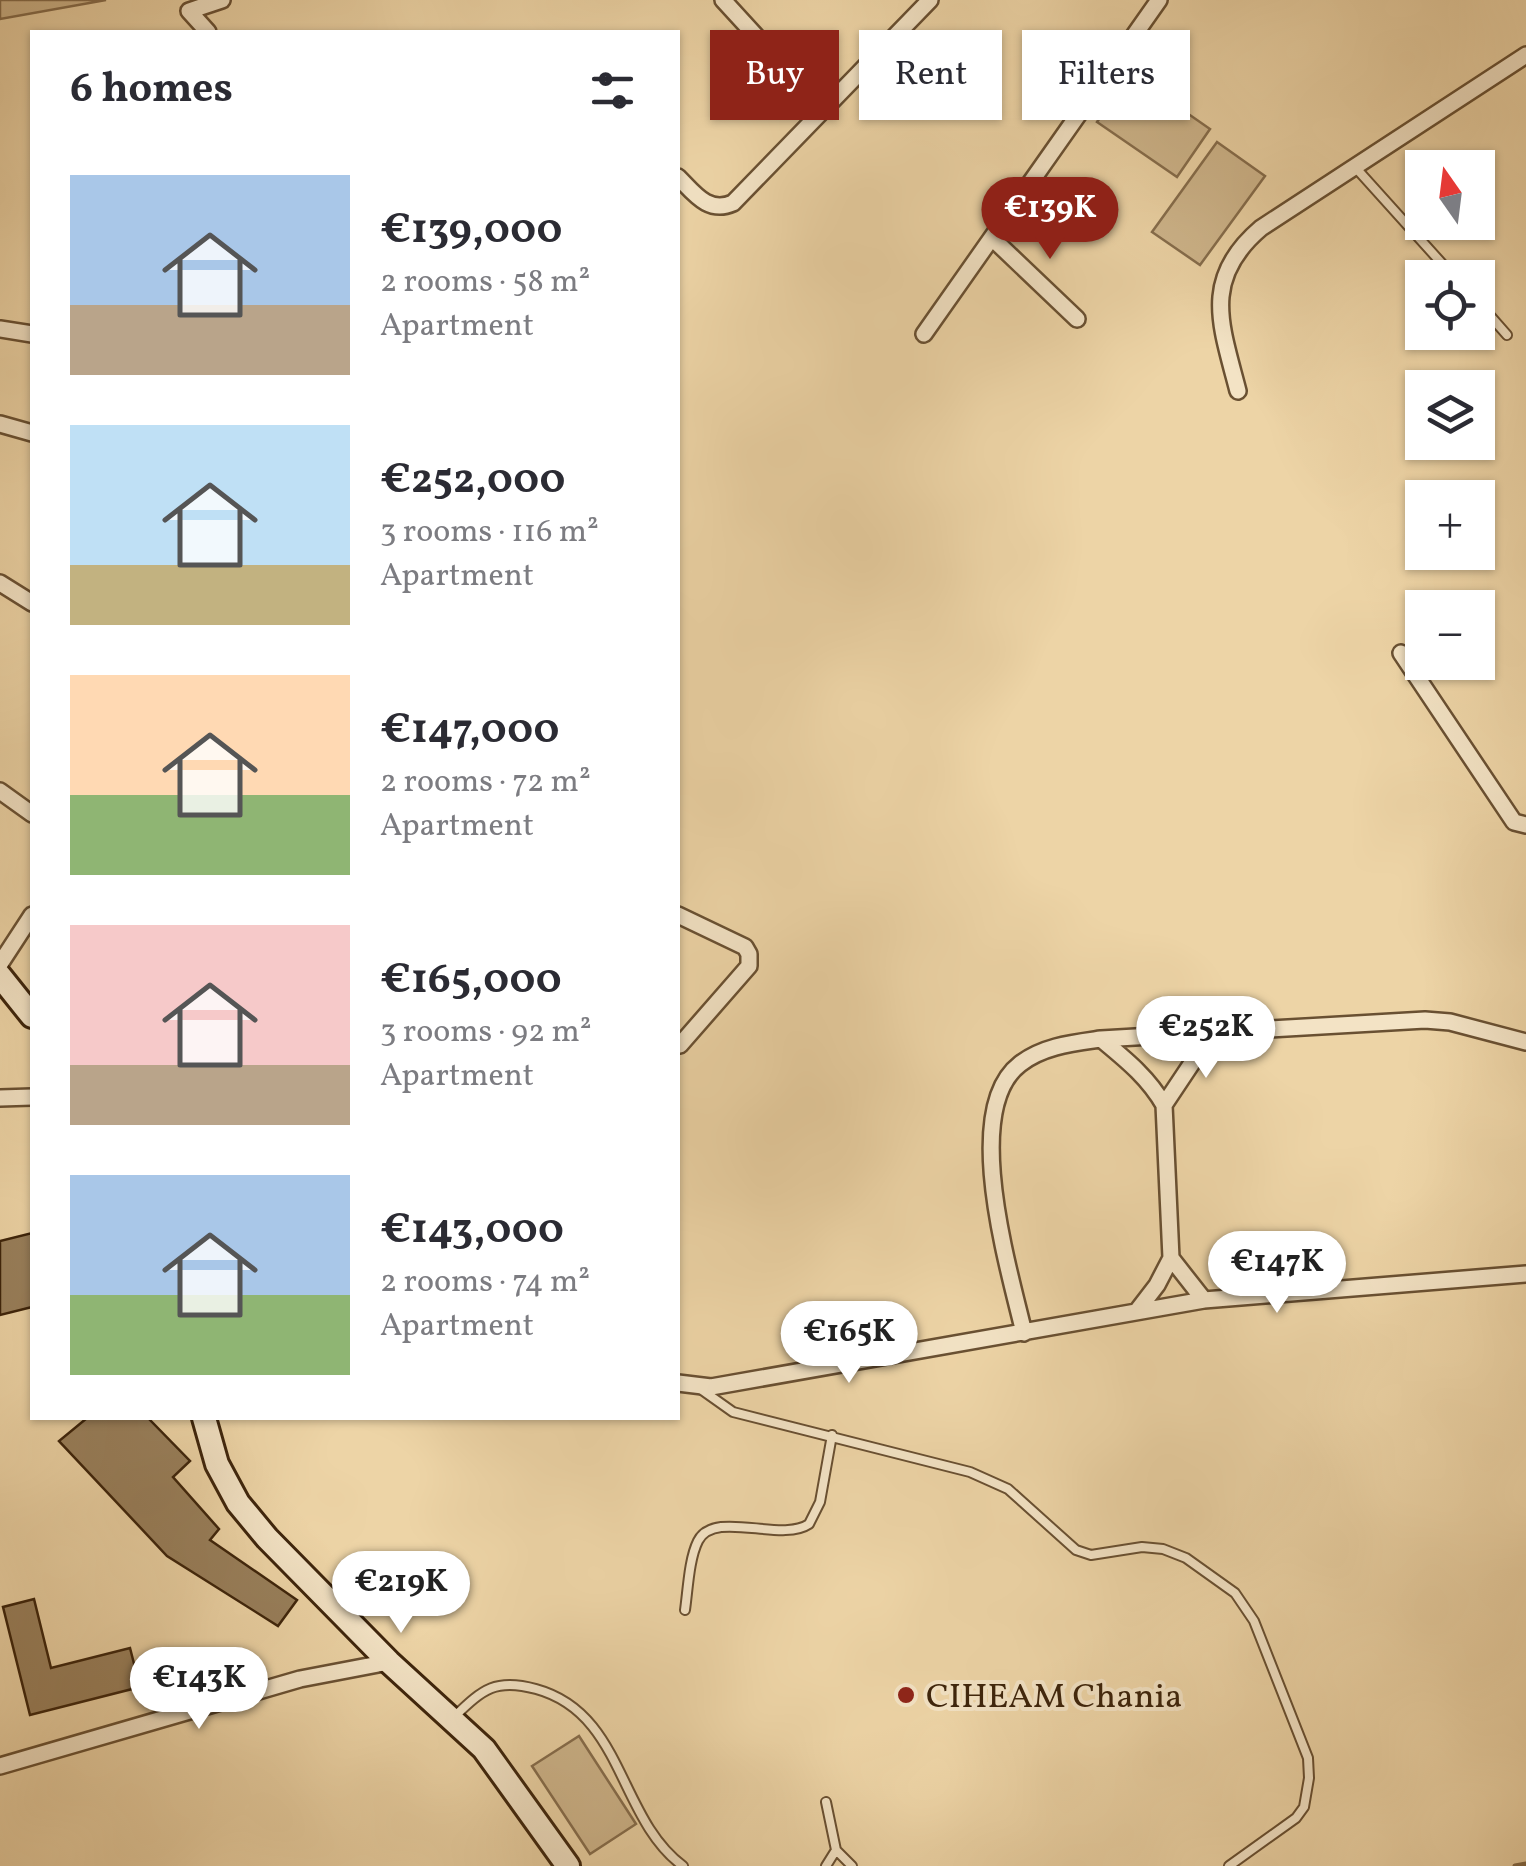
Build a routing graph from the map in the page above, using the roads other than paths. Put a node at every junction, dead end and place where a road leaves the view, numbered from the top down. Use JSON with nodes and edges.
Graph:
{"nodes":[{"id":1,"x":222,"y":0,"type":"edge"},
{"id":2,"x":723,"y":0,"type":"edge"},
{"id":3,"x":930,"y":0,"type":"edge"},
{"id":4,"x":1160,"y":0,"type":"edge"},
{"id":5,"x":186,"y":5,"type":"edge"},
{"id":6,"x":206,"y":30,"type":"edge"},
{"id":7,"x":750,"y":30,"type":"edge"},
{"id":8,"x":1526,"y":55,"type":"edge"},
{"id":9,"x":839,"y":94,"type":"edge"},
{"id":10,"x":813,"y":120,"type":"edge"},
{"id":11,"x":1355,"y":166,"type":"junction"},
{"id":12,"x":680,"y":179,"type":"edge"},
{"id":13,"x":992,"y":238,"type":"junction"},
{"id":14,"x":1439,"y":260,"type":"edge"},
{"id":15,"x":1077,"y":318,"type":"dead end"},
{"id":16,"x":1495,"y":321,"type":"edge"},
{"id":17,"x":0,"y":328,"type":"edge"},
{"id":18,"x":30,"y":334,"type":"edge"},
{"id":19,"x":924,"y":334,"type":"dead end"},
{"id":20,"x":1507,"y":335,"type":"dead end"},
{"id":21,"x":1238,"y":391,"type":"dead end"},
{"id":22,"x":0,"y":424,"type":"edge"},
{"id":23,"x":30,"y":432,"type":"edge"},
{"id":24,"x":0,"y":583,"type":"edge"},
{"id":25,"x":30,"y":602,"type":"edge"},
{"id":26,"x":1401,"y":654,"type":"dead end"},
{"id":27,"x":0,"y":791,"type":"edge"},
{"id":28,"x":30,"y":813,"type":"edge"},
{"id":29,"x":1526,"y":825,"type":"edge"},
{"id":30,"x":680,"y":916,"type":"edge"},
{"id":31,"x":30,"y":918,"type":"edge"},
{"id":32,"x":0,"y":964,"type":"edge"},
{"id":33,"x":16,"y":987,"type":"edge"},
{"id":34,"x":30,"y":1012,"type":"edge"},
{"id":35,"x":1212,"y":1032,"type":"junction"},
{"id":36,"x":1101,"y":1039,"type":"junction"},
{"id":37,"x":1526,"y":1042,"type":"edge"},
{"id":38,"x":680,"y":1045,"type":"edge"},
{"id":39,"x":0,"y":1098,"type":"edge"},
{"id":40,"x":30,"y":1098,"type":"edge"},
{"id":41,"x":1164,"y":1105,"type":"junction"},
{"id":42,"x":1172,"y":1258,"type":"junction"},
{"id":43,"x":1526,"y":1274,"type":"edge"},
{"id":44,"x":1204,"y":1300,"type":"junction"},
{"id":45,"x":1137,"y":1312,"type":"junction"},
{"id":46,"x":1024,"y":1334,"type":"junction"},
{"id":47,"x":680,"y":1383,"type":"edge"},
{"id":48,"x":699,"y":1387,"type":"junction"},
{"id":49,"x":205,"y":1420,"type":"edge"},
{"id":50,"x":832,"y":1436,"type":"junction"},
{"id":51,"x":684,"y":1610,"type":"dead end"},
{"id":52,"x":390,"y":1662,"type":"junction"},
{"id":53,"x":453,"y":1718,"type":"junction"},
{"id":54,"x":0,"y":1766,"type":"edge"},
{"id":55,"x":826,"y":1802,"type":"dead end"},
{"id":56,"x":836,"y":1850,"type":"junction"},
{"id":57,"x":568,"y":1866,"type":"edge"},
{"id":58,"x":683,"y":1866,"type":"edge"},
{"id":59,"x":826,"y":1866,"type":"edge"},
{"id":60,"x":852,"y":1866,"type":"edge"},
{"id":61,"x":1229,"y":1866,"type":"edge"}],
"edges":[{"from":1,"to":5,"type":"street"},
{"from":2,"to":7,"type":"street"},
{"from":3,"to":9,"type":"street"},
{"from":4,"to":13,"type":"street"},
{"from":5,"to":6,"type":"street"},
{"from":8,"to":11,"type":"street"},
{"from":10,"to":12,"type":"street"},
{"from":11,"to":14,"type":"lane"},
{"from":11,"to":21,"type":"street"},
{"from":13,"to":15,"type":"street"},
{"from":13,"to":19,"type":"street"},
{"from":16,"to":20,"type":"lane"},
{"from":17,"to":18,"type":"street"},
{"from":22,"to":23,"type":"street"},
{"from":24,"to":25,"type":"street"},
{"from":26,"to":29,"type":"street"},
{"from":27,"to":28,"type":"street"},
{"from":30,"to":38,"type":"street"},
{"from":31,"to":32,"type":"street"},
{"from":33,"to":34,"type":"street"},
{"from":35,"to":36,"type":"street"},
{"from":35,"to":37,"type":"street"},
{"from":35,"to":41,"type":"street"},
{"from":36,"to":41,"type":"street"},
{"from":36,"to":46,"type":"street"},
{"from":39,"to":40,"type":"street"},
{"from":41,"to":42,"type":"street"},
{"from":42,"to":44,"type":"street"},
{"from":42,"to":45,"type":"street"},
{"from":43,"to":44,"type":"street"},
{"from":44,"to":45,"type":"street"},
{"from":45,"to":46,"type":"street"},
{"from":46,"to":48,"type":"street"},
{"from":47,"to":48,"type":"street"},
{"from":48,"to":50,"type":"lane"},
{"from":49,"to":52,"type":"street"},
{"from":50,"to":51,"type":"lane"},
{"from":50,"to":61,"type":"lane"},
{"from":52,"to":53,"type":"street"},
{"from":52,"to":54,"type":"street"},
{"from":53,"to":57,"type":"street"},
{"from":53,"to":58,"type":"lane"},
{"from":55,"to":56,"type":"lane"},
{"from":56,"to":59,"type":"lane"},
{"from":56,"to":60,"type":"lane"}]}
